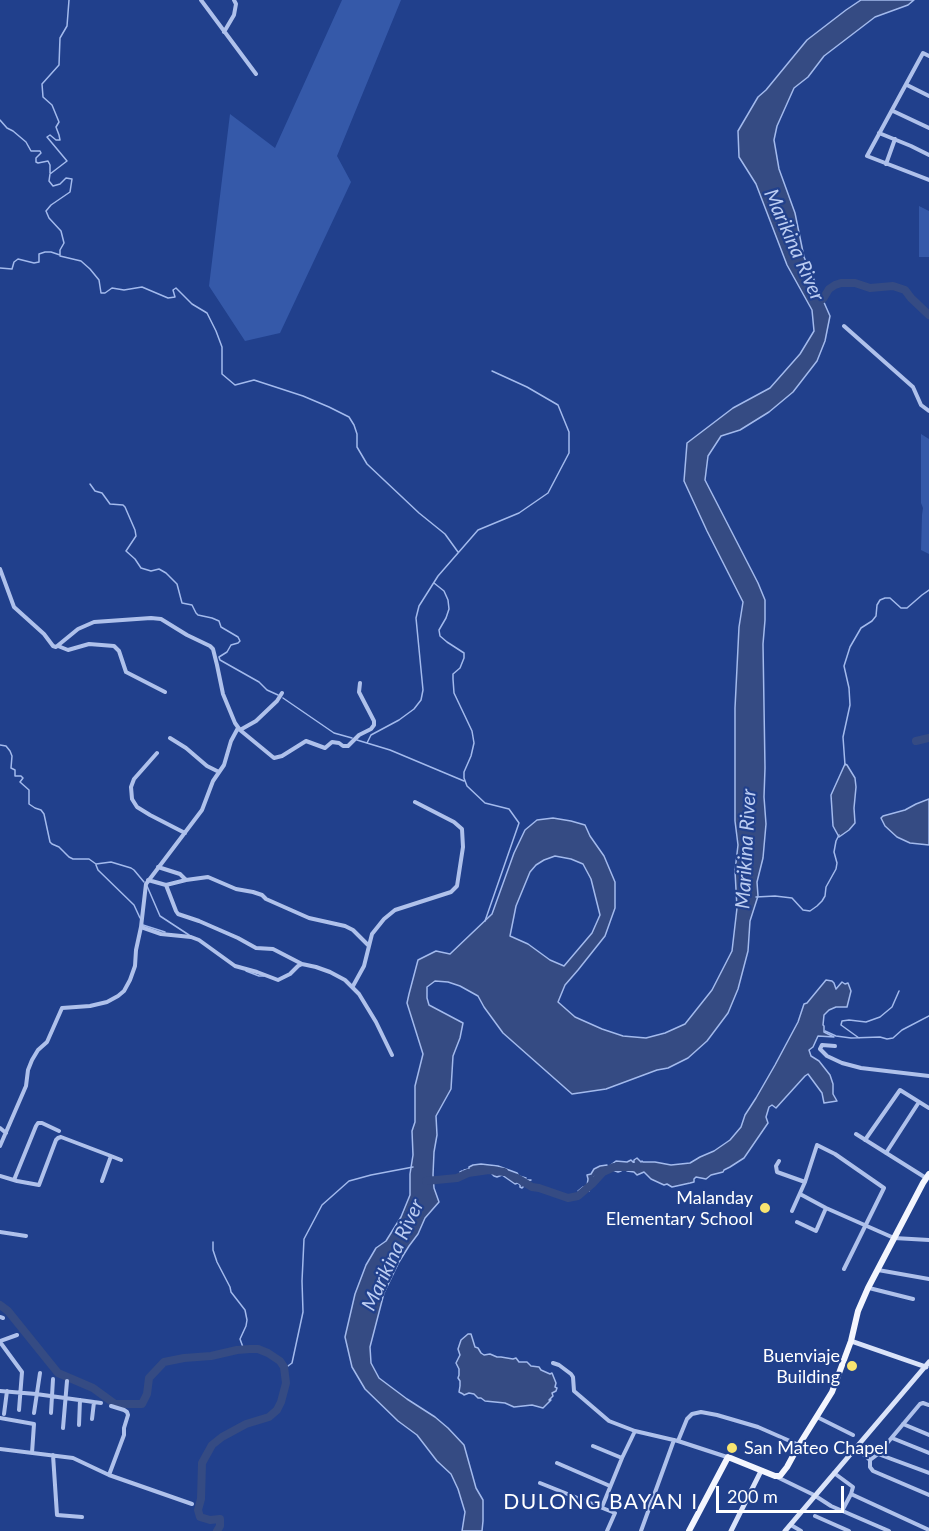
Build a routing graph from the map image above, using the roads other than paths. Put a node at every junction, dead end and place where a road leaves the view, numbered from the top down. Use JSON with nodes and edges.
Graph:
{"nodes":[{"id":1,"x":201,"y":0,"type":"edge"},
{"id":2,"x":234,"y":0,"type":"edge"},
{"id":3,"x":224,"y":32,"type":"junction"},
{"id":4,"x":929,"y":56,"type":"edge"},
{"id":5,"x":256,"y":74,"type":"dead end"},
{"id":6,"x":907,"y":86,"type":"junction"},
{"id":7,"x":929,"y":96,"type":"edge"},
{"id":8,"x":892,"y":111,"type":"junction"},
{"id":9,"x":929,"y":128,"type":"edge"},
{"id":10,"x":879,"y":133,"type":"junction"},
{"id":11,"x":895,"y":140,"type":"junction"},
{"id":12,"x":929,"y":155,"type":"edge"},
{"id":13,"x":886,"y":164,"type":"junction"},
{"id":14,"x":929,"y":180,"type":"edge"},
{"id":15,"x":844,"y":326,"type":"dead end"},
{"id":16,"x":929,"y":411,"type":"edge"},
{"id":17,"x":0,"y":569,"type":"edge"},
{"id":18,"x":58,"y":646,"type":"junction"},
{"id":19,"x":360,"y":683,"type":"dead end"},
{"id":20,"x":165,"y":692,"type":"dead end"},
{"id":21,"x":282,"y":693,"type":"dead end"},
{"id":22,"x":239,"y":729,"type":"junction"},
{"id":23,"x":170,"y":738,"type":"dead end"},
{"id":24,"x":157,"y":753,"type":"dead end"},
{"id":25,"x":219,"y":772,"type":"junction"},
{"id":26,"x":415,"y":802,"type":"dead end"},
{"id":27,"x":185,"y":833,"type":"junction"},
{"id":28,"x":158,"y":867,"type":"junction"},
{"id":29,"x":148,"y":880,"type":"junction"},
{"id":30,"x":186,"y":880,"type":"junction"},
{"id":31,"x":166,"y":885,"type":"junction"},
{"id":32,"x":141,"y":927,"type":"junction"},
{"id":33,"x":368,"y":945,"type":"junction"},
{"id":34,"x":302,"y":964,"type":"junction"},
{"id":35,"x":353,"y":986,"type":"junction"},
{"id":36,"x":835,"y":1046,"type":"dead end"},
{"id":37,"x":392,"y":1054,"type":"dead end"},
{"id":38,"x":929,"y":1076,"type":"edge"},
{"id":39,"x":919,"y":1102,"type":"junction"},
{"id":40,"x":929,"y":1107,"type":"edge"},
{"id":41,"x":0,"y":1128,"type":"edge"},
{"id":42,"x":59,"y":1131,"type":"dead end"},
{"id":43,"x":6,"y":1133,"type":"junction"},
{"id":44,"x":856,"y":1134,"type":"dead end"},
{"id":45,"x":865,"y":1140,"type":"junction"},
{"id":46,"x":0,"y":1146,"type":"edge"},
{"id":47,"x":886,"y":1153,"type":"junction"},
{"id":48,"x":111,"y":1156,"type":"junction"},
{"id":49,"x":121,"y":1160,"type":"dead end"},
{"id":50,"x":779,"y":1161,"type":"dead end"},
{"id":51,"x":0,"y":1176,"type":"edge"},
{"id":52,"x":14,"y":1180,"type":"junction"},
{"id":53,"x":927,"y":1180,"type":"edge"},
{"id":54,"x":102,"y":1182,"type":"dead end"},
{"id":55,"x":805,"y":1182,"type":"junction"},
{"id":56,"x":800,"y":1194,"type":"junction"},
{"id":57,"x":826,"y":1208,"type":"junction"},
{"id":58,"x":792,"y":1211,"type":"dead end"},
{"id":59,"x":797,"y":1222,"type":"dead end"},
{"id":60,"x":866,"y":1226,"type":"junction"},
{"id":61,"x":0,"y":1232,"type":"edge"},
{"id":62,"x":26,"y":1236,"type":"dead end"},
{"id":63,"x":894,"y":1238,"type":"junction"},
{"id":64,"x":929,"y":1240,"type":"edge"},
{"id":65,"x":844,"y":1269,"type":"dead end"},
{"id":66,"x":878,"y":1270,"type":"junction"},
{"id":67,"x":929,"y":1279,"type":"edge"},
{"id":68,"x":868,"y":1288,"type":"junction"},
{"id":69,"x":913,"y":1299,"type":"dead end"},
{"id":70,"x":17,"y":1335,"type":"dead end"},
{"id":71,"x":0,"y":1341,"type":"edge"},
{"id":72,"x":851,"y":1341,"type":"junction"},
{"id":73,"x":553,"y":1363,"type":"dead end"},
{"id":74,"x":928,"y":1366,"type":"edge"},
{"id":75,"x":40,"y":1373,"type":"dead end"},
{"id":76,"x":53,"y":1379,"type":"dead end"},
{"id":77,"x":67,"y":1381,"type":"dead end"},
{"id":78,"x":0,"y":1391,"type":"edge"},
{"id":79,"x":7,"y":1391,"type":"junction"},
{"id":80,"x":21,"y":1392,"type":"junction"},
{"id":81,"x":36,"y":1394,"type":"junction"},
{"id":82,"x":52,"y":1396,"type":"junction"},
{"id":83,"x":66,"y":1398,"type":"junction"},
{"id":84,"x":80,"y":1400,"type":"junction"},
{"id":85,"x":94,"y":1402,"type":"junction"},
{"id":86,"x":101,"y":1403,"type":"dead end"},
{"id":87,"x":929,"y":1405,"type":"edge"},
{"id":88,"x":111,"y":1406,"type":"dead end"},
{"id":89,"x":19,"y":1410,"type":"dead end"},
{"id":90,"x":34,"y":1413,"type":"dead end"},
{"id":91,"x":51,"y":1413,"type":"dead end"},
{"id":92,"x":4,"y":1414,"type":"dead end"},
{"id":93,"x":817,"y":1417,"type":"junction"},
{"id":94,"x":0,"y":1418,"type":"edge"},
{"id":95,"x":92,"y":1419,"type":"dead end"},
{"id":96,"x":903,"y":1424,"type":"junction"},
{"id":97,"x":79,"y":1425,"type":"dead end"},
{"id":98,"x":63,"y":1428,"type":"dead end"},
{"id":99,"x":635,"y":1431,"type":"junction"},
{"id":100,"x":853,"y":1435,"type":"dead end"},
{"id":101,"x":929,"y":1435,"type":"edge"},
{"id":102,"x":892,"y":1438,"type":"junction"},
{"id":103,"x":676,"y":1441,"type":"junction"},
{"id":104,"x":799,"y":1444,"type":"junction"},
{"id":105,"x":593,"y":1446,"type":"dead end"},
{"id":106,"x":856,"y":1447,"type":"junction"},
{"id":107,"x":0,"y":1449,"type":"edge"},
{"id":108,"x":32,"y":1453,"type":"junction"},
{"id":109,"x":929,"y":1453,"type":"edge"},
{"id":110,"x":878,"y":1454,"type":"junction"},
{"id":111,"x":53,"y":1455,"type":"junction"},
{"id":112,"x":728,"y":1457,"type":"junction"},
{"id":113,"x":622,"y":1458,"type":"junction"},
{"id":114,"x":870,"y":1460,"type":"junction"},
{"id":115,"x":557,"y":1463,"type":"dead end"},
{"id":116,"x":761,"y":1471,"type":"junction"},
{"id":117,"x":834,"y":1473,"type":"junction"},
{"id":118,"x":929,"y":1473,"type":"edge"},
{"id":119,"x":109,"y":1475,"type":"junction"},
{"id":120,"x":775,"y":1476,"type":"junction"},
{"id":121,"x":540,"y":1483,"type":"dead end"},
{"id":122,"x":610,"y":1486,"type":"junction"},
{"id":123,"x":851,"y":1494,"type":"junction"},
{"id":124,"x":814,"y":1495,"type":"junction"},
{"id":125,"x":929,"y":1495,"type":"edge"},
{"id":126,"x":192,"y":1504,"type":"dead end"},
{"id":127,"x":602,"y":1507,"type":"junction"},
{"id":128,"x":842,"y":1511,"type":"junction"},
{"id":129,"x":815,"y":1516,"type":"dead end"},
{"id":130,"x":82,"y":1517,"type":"dead end"},
{"id":131,"x":790,"y":1524,"type":"junction"},
{"id":132,"x":841,"y":1529,"type":"edge"},
{"id":133,"x":929,"y":1530,"type":"edge"},
{"id":134,"x":607,"y":1531,"type":"edge"},
{"id":135,"x":641,"y":1531,"type":"edge"},
{"id":136,"x":689,"y":1531,"type":"edge"},
{"id":137,"x":731,"y":1531,"type":"edge"},
{"id":138,"x":785,"y":1531,"type":"edge"},
{"id":139,"x":800,"y":1531,"type":"edge"},
{"id":140,"x":849,"y":1531,"type":"edge"},
{"id":141,"x":889,"y":1531,"type":"edge"}],
"edges":[{"from":1,"to":3,"type":"street"},
{"from":2,"to":3,"type":"street"},
{"from":3,"to":5,"type":"street"},
{"from":4,"to":6,"type":"street"},
{"from":6,"to":7,"type":"street"},
{"from":6,"to":8,"type":"street"},
{"from":8,"to":9,"type":"street"},
{"from":8,"to":10,"type":"street"},
{"from":10,"to":11,"type":"street"},
{"from":10,"to":13,"type":"street"},
{"from":11,"to":12,"type":"street"},
{"from":11,"to":13,"type":"street"},
{"from":13,"to":14,"type":"street"},
{"from":15,"to":16,"type":"street"},
{"from":17,"to":18,"type":"street"},
{"from":18,"to":20,"type":"street"},
{"from":18,"to":22,"type":"street"},
{"from":19,"to":22,"type":"street"},
{"from":21,"to":22,"type":"street"},
{"from":22,"to":25,"type":"street"},
{"from":23,"to":25,"type":"street"},
{"from":24,"to":27,"type":"street"},
{"from":25,"to":27,"type":"street"},
{"from":26,"to":33,"type":"street"},
{"from":27,"to":28,"type":"street"},
{"from":28,"to":29,"type":"street"},
{"from":28,"to":30,"type":"street"},
{"from":29,"to":31,"type":"street"},
{"from":29,"to":32,"type":"street"},
{"from":30,"to":31,"type":"street"},
{"from":30,"to":33,"type":"street"},
{"from":31,"to":34,"type":"street"},
{"from":32,"to":34,"type":"street"},
{"from":32,"to":43,"type":"street"},
{"from":33,"to":35,"type":"street"},
{"from":34,"to":35,"type":"street"},
{"from":35,"to":37,"type":"street"},
{"from":36,"to":38,"type":"street"},
{"from":39,"to":40,"type":"street"},
{"from":39,"to":45,"type":"street"},
{"from":39,"to":47,"type":"street"},
{"from":41,"to":43,"type":"street"},
{"from":42,"to":52,"type":"street"},
{"from":43,"to":46,"type":"street"},
{"from":44,"to":45,"type":"street"},
{"from":45,"to":47,"type":"street"},
{"from":47,"to":53,"type":"street"},
{"from":48,"to":49,"type":"street"},
{"from":48,"to":52,"type":"street"},
{"from":48,"to":54,"type":"street"},
{"from":50,"to":55,"type":"street"},
{"from":51,"to":52,"type":"street"},
{"from":53,"to":63,"type":"main road"},
{"from":55,"to":56,"type":"street"},
{"from":55,"to":60,"type":"street"},
{"from":56,"to":57,"type":"street"},
{"from":56,"to":58,"type":"street"},
{"from":57,"to":59,"type":"street"},
{"from":57,"to":60,"type":"street"},
{"from":60,"to":63,"type":"street"},
{"from":60,"to":65,"type":"street"},
{"from":61,"to":62,"type":"street"},
{"from":63,"to":64,"type":"street"},
{"from":63,"to":66,"type":"main road"},
{"from":66,"to":67,"type":"street"},
{"from":66,"to":68,"type":"main road"},
{"from":68,"to":69,"type":"street"},
{"from":68,"to":72,"type":"main road"},
{"from":70,"to":71,"type":"street"},
{"from":71,"to":80,"type":"street"},
{"from":72,"to":74,"type":"street"},
{"from":72,"to":93,"type":"main road"},
{"from":73,"to":99,"type":"street"},
{"from":74,"to":106,"type":"street"},
{"from":75,"to":81,"type":"street"},
{"from":76,"to":82,"type":"street"},
{"from":77,"to":83,"type":"street"},
{"from":78,"to":79,"type":"street"},
{"from":79,"to":80,"type":"street"},
{"from":79,"to":92,"type":"street"},
{"from":80,"to":81,"type":"street"},
{"from":80,"to":89,"type":"street"},
{"from":81,"to":82,"type":"street"},
{"from":81,"to":90,"type":"street"},
{"from":82,"to":83,"type":"street"},
{"from":82,"to":91,"type":"street"},
{"from":83,"to":84,"type":"street"},
{"from":83,"to":98,"type":"street"},
{"from":84,"to":85,"type":"street"},
{"from":84,"to":97,"type":"street"},
{"from":85,"to":86,"type":"street"},
{"from":85,"to":95,"type":"street"},
{"from":87,"to":96,"type":"street"},
{"from":88,"to":119,"type":"street"},
{"from":93,"to":100,"type":"street"},
{"from":93,"to":104,"type":"main road"},
{"from":94,"to":108,"type":"street"},
{"from":96,"to":101,"type":"street"},
{"from":96,"to":102,"type":"street"},
{"from":99,"to":103,"type":"street"},
{"from":99,"to":113,"type":"street"},
{"from":102,"to":109,"type":"street"},
{"from":102,"to":110,"type":"street"},
{"from":103,"to":104,"type":"street"},
{"from":103,"to":112,"type":"street"},
{"from":103,"to":135,"type":"street"},
{"from":104,"to":120,"type":"main road"},
{"from":105,"to":113,"type":"street"},
{"from":106,"to":114,"type":"street"},
{"from":106,"to":117,"type":"street"},
{"from":107,"to":108,"type":"street"},
{"from":108,"to":111,"type":"street"},
{"from":110,"to":114,"type":"street"},
{"from":110,"to":118,"type":"street"},
{"from":111,"to":119,"type":"street"},
{"from":111,"to":130,"type":"street"},
{"from":112,"to":116,"type":"main road"},
{"from":112,"to":136,"type":"main road"},
{"from":113,"to":122,"type":"street"},
{"from":114,"to":125,"type":"street"},
{"from":115,"to":122,"type":"street"},
{"from":116,"to":120,"type":"main road"},
{"from":116,"to":137,"type":"street"},
{"from":117,"to":123,"type":"street"},
{"from":117,"to":124,"type":"street"},
{"from":119,"to":126,"type":"street"},
{"from":120,"to":124,"type":"street"},
{"from":121,"to":127,"type":"street"},
{"from":122,"to":127,"type":"street"},
{"from":123,"to":128,"type":"street"},
{"from":123,"to":133,"type":"street"},
{"from":124,"to":128,"type":"street"},
{"from":124,"to":131,"type":"street"},
{"from":127,"to":134,"type":"street"},
{"from":128,"to":141,"type":"street"},
{"from":129,"to":132,"type":"street"},
{"from":131,"to":138,"type":"street"},
{"from":131,"to":139,"type":"street"},
{"from":132,"to":140,"type":"street"}]}
